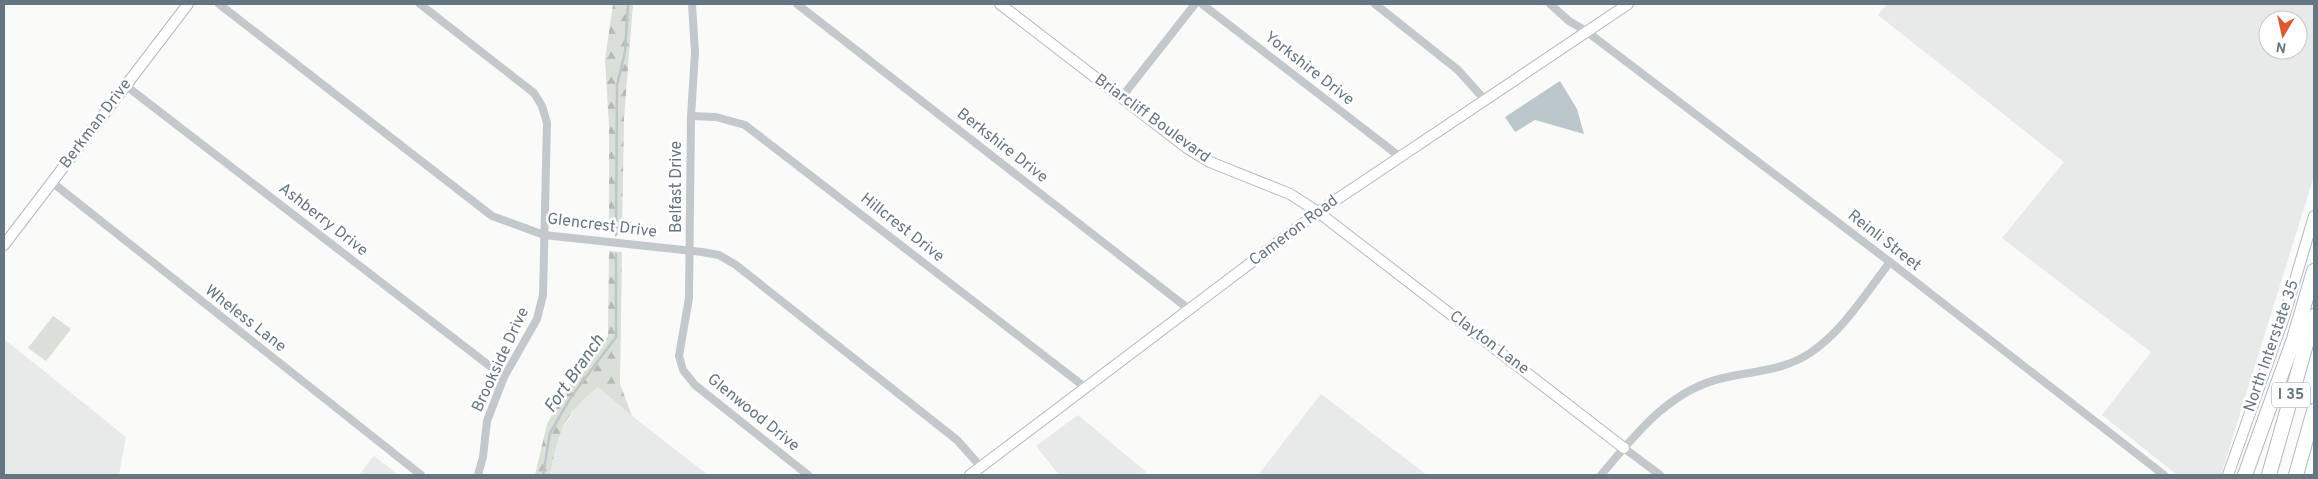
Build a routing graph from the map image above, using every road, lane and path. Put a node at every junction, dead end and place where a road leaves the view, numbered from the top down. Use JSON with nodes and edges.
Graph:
{"nodes":[{"id":1,"x":188,"y":4,"type":"edge"},
{"id":2,"x":219,"y":4,"type":"edge"},
{"id":3,"x":420,"y":4,"type":"edge"},
{"id":4,"x":692,"y":4,"type":"edge"},
{"id":5,"x":797,"y":4,"type":"edge"},
{"id":6,"x":1000,"y":4,"type":"edge"},
{"id":7,"x":1195,"y":4,"type":"edge"},
{"id":8,"x":1202,"y":4,"type":"edge"},
{"id":9,"x":1375,"y":4,"type":"edge"},
{"id":10,"x":1550,"y":4,"type":"edge"},
{"id":11,"x":1628,"y":4,"type":"edge"},
{"id":12,"x":1586,"y":31,"type":"junction"},
{"id":13,"x":126,"y":85,"type":"junction"},
{"id":14,"x":1122,"y":98,"type":"junction"},
{"id":15,"x":1484,"y":99,"type":"junction"},
{"id":16,"x":691,"y":116,"type":"junction"},
{"id":17,"x":1399,"y":156,"type":"junction"},
{"id":18,"x":53,"y":182,"type":"junction"},
{"id":19,"x":1318,"y":212,"type":"junction"},
{"id":20,"x":2314,"y":216,"type":"edge"},
{"id":21,"x":544,"y":235,"type":"junction"},
{"id":22,"x":4,"y":244,"type":"edge"},
{"id":23,"x":690,"y":250,"type":"junction"},
{"id":24,"x":1890,"y":262,"type":"junction"},
{"id":25,"x":2314,"y":271,"type":"edge"},
{"id":26,"x":1190,"y":310,"type":"junction"},
{"id":27,"x":2314,"y":316,"type":"edge"},
{"id":28,"x":683,"y":370,"type":"joint"},
{"id":29,"x":504,"y":377,"type":"junction"},
{"id":30,"x":1086,"y":388,"type":"junction"},
{"id":31,"x":2314,"y":411,"type":"edge"},
{"id":32,"x":1624,"y":448,"type":"junction"},
{"id":33,"x":981,"y":467,"type":"junction"},
{"id":34,"x":421,"y":475,"type":"edge"},
{"id":35,"x":478,"y":475,"type":"edge"},
{"id":36,"x":808,"y":475,"type":"edge"},
{"id":37,"x":970,"y":475,"type":"edge"},
{"id":38,"x":1601,"y":475,"type":"edge"},
{"id":39,"x":1660,"y":475,"type":"edge"},
{"id":40,"x":2164,"y":475,"type":"edge"},
{"id":41,"x":2228,"y":475,"type":"edge"},
{"id":42,"x":2245,"y":475,"type":"edge"},
{"id":43,"x":2268,"y":475,"type":"edge"},
{"id":44,"x":2296,"y":475,"type":"edge"}],
"edges":[{"from":1,"to":13,"type":"main road","name":"Berkman Drive"},
{"from":2,"to":21,"type":"street","name":"Glencrest Drive"},
{"from":3,"to":21,"type":"street","name":"Brookside Drive"},
{"from":4,"to":16,"type":"street","name":"Belfast Drive"},
{"from":5,"to":26,"type":"street","name":"Berkshire Drive"},
{"from":6,"to":14,"type":"main road","name":"Briarcliff Boulevard"},
{"from":7,"to":14,"type":"street"},
{"from":8,"to":17,"type":"street","name":"Yorkshire Drive"},
{"from":9,"to":15,"type":"street"},
{"from":10,"to":12,"type":"street","name":"Reinli Street"},
{"from":11,"to":12,"type":"main road","name":"Cameron Road"},
{"from":12,"to":15,"type":"main road","name":"Cameron Road"},
{"from":12,"to":24,"type":"street","name":"Reinli Street"},
{"from":13,"to":18,"type":"main road","name":"Berkman Drive"},
{"from":13,"to":29,"type":"street","name":"Ashberry Drive"},
{"from":14,"to":19,"type":"main road","name":"Briarcliff Boulevard"},
{"from":15,"to":17,"type":"main road","name":"Cameron Road"},
{"from":16,"to":23,"type":"street","name":"Belfast Drive"},
{"from":16,"to":30,"type":"street","name":"Hillcrest Drive"},
{"from":17,"to":19,"type":"main road","name":"Cameron Road"},
{"from":18,"to":22,"type":"main road","name":"Berkman Drive"},
{"from":18,"to":34,"type":"street","name":"Wheless Lane"},
{"from":19,"to":26,"type":"main road","name":"Cameron Road"},
{"from":19,"to":32,"type":"main road","name":"Clayton Lane"},
{"from":20,"to":41,"type":"main road","name":"North Interstate 35"},
{"from":21,"to":23,"type":"street","name":"Glencrest Drive"},
{"from":21,"to":29,"type":"street","name":"Brookside Drive"},
{"from":23,"to":28,"type":"street","name":"Belfast Drive"},
{"from":23,"to":33,"type":"street","name":"Glencrest Drive"},
{"from":24,"to":32,"type":"street"},
{"from":24,"to":40,"type":"street","name":"Reinli Street"},
{"from":25,"to":42,"type":"highway"},
{"from":26,"to":30,"type":"main road","name":"Cameron Road"},
{"from":27,"to":43,"type":"highway","number":"I 35"},
{"from":28,"to":36,"type":"street","name":"Glenwood Drive"},
{"from":29,"to":35,"type":"street","name":"Brookside Drive"},
{"from":30,"to":33,"type":"main road","name":"Cameron Road"},
{"from":31,"to":44,"type":"highway","number":"I 35"},
{"from":32,"to":38,"type":"street"},
{"from":32,"to":39,"type":"street","name":"Clayton Lane"},
{"from":33,"to":37,"type":"main road","name":"Cameron Road"}]}
